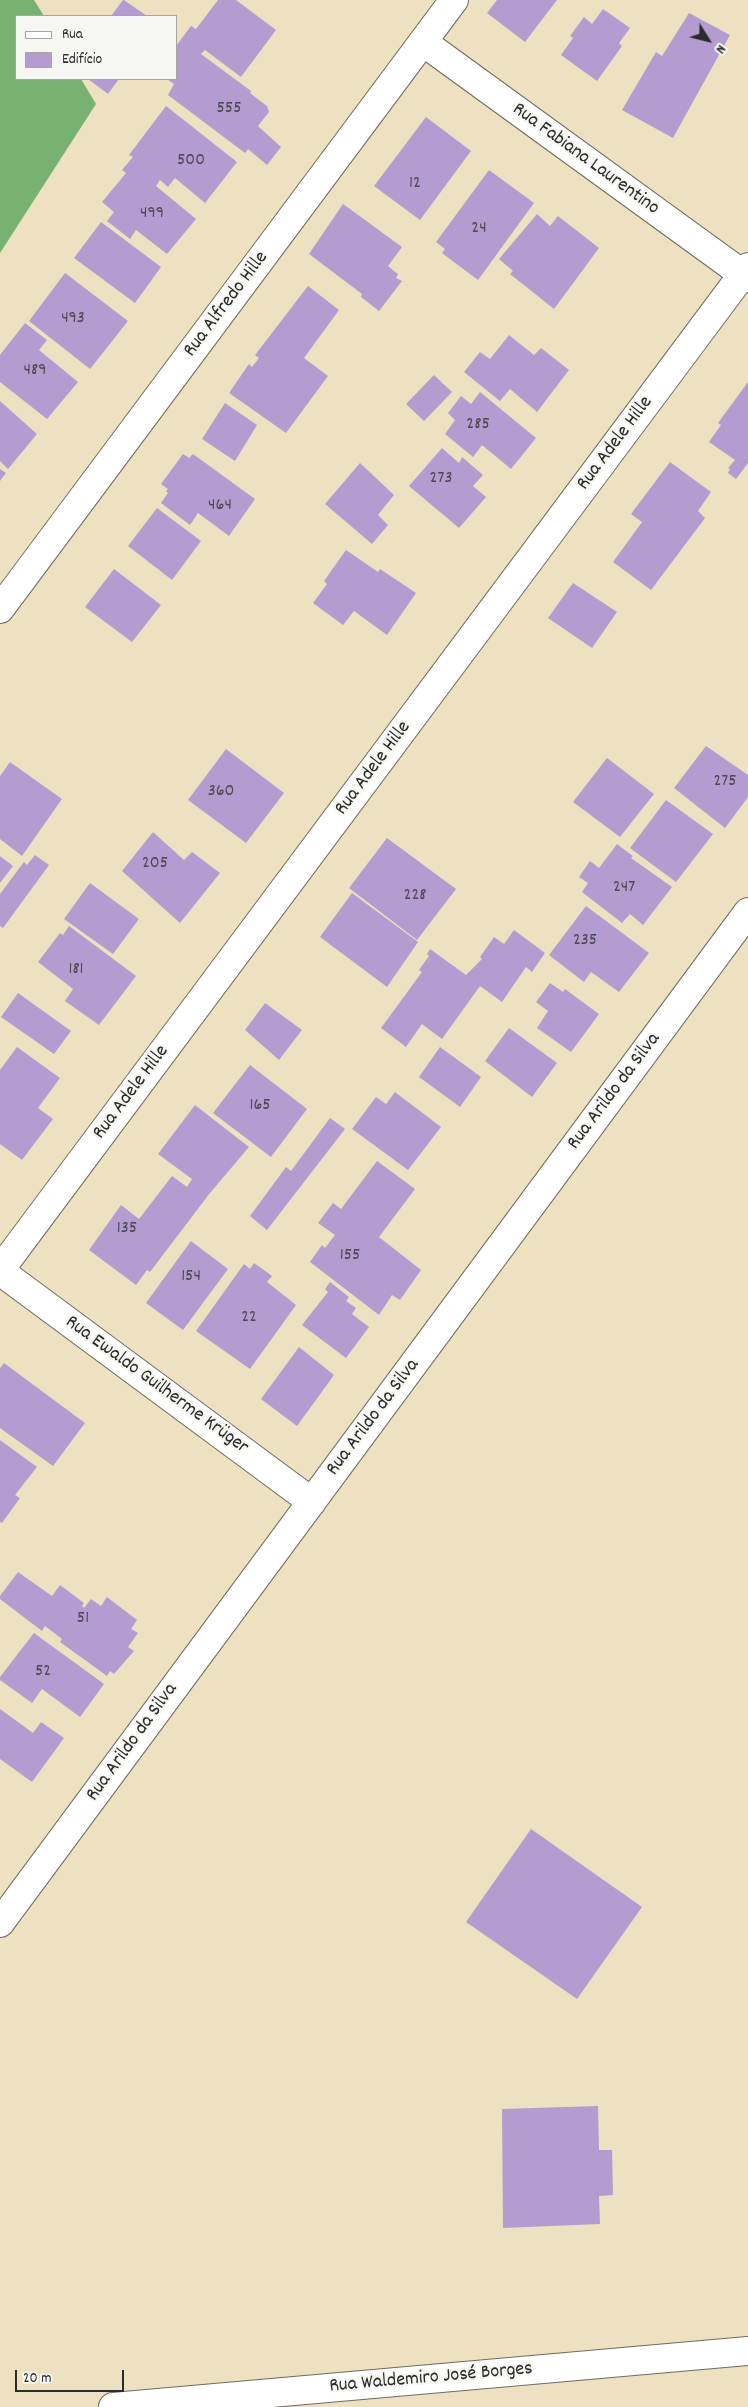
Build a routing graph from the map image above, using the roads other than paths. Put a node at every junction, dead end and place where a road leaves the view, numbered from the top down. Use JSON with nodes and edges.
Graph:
{"nodes":[{"id":1,"x":454,"y":0,"type":"edge"},
{"id":2,"x":423,"y":42,"type":"junction"},
{"id":3,"x":746,"y":273,"type":"edge"},
{"id":4,"x":0,"y":609,"type":"edge"},
{"id":5,"x":748,"y":912,"type":"edge"},
{"id":6,"x":0,"y":1271,"type":"edge"},
{"id":7,"x":312,"y":1502,"type":"junction"},
{"id":8,"x":0,"y":1923,"type":"edge"},
{"id":9,"x":748,"y":2351,"type":"edge"},
{"id":10,"x":113,"y":2407,"type":"edge"}],
"edges":[{"from":1,"to":2,"type":"street","name":"Rua Alfredo Hille"},
{"from":2,"to":3,"type":"street","name":"Rua Fabiana Laurentino"},
{"from":2,"to":4,"type":"street","name":"Rua Alfredo Hille"},
{"from":3,"to":6,"type":"street","name":"Rua Adele Hille"},
{"from":5,"to":7,"type":"street","name":"Rua Arildo da Silva"},
{"from":6,"to":7,"type":"street","name":"Rua Ewaldo Guilherme Krüger"},
{"from":7,"to":8,"type":"street","name":"Rua Arildo da Silva"},
{"from":9,"to":10,"type":"street","name":"Rua Waldemiro José Borges"}]}
